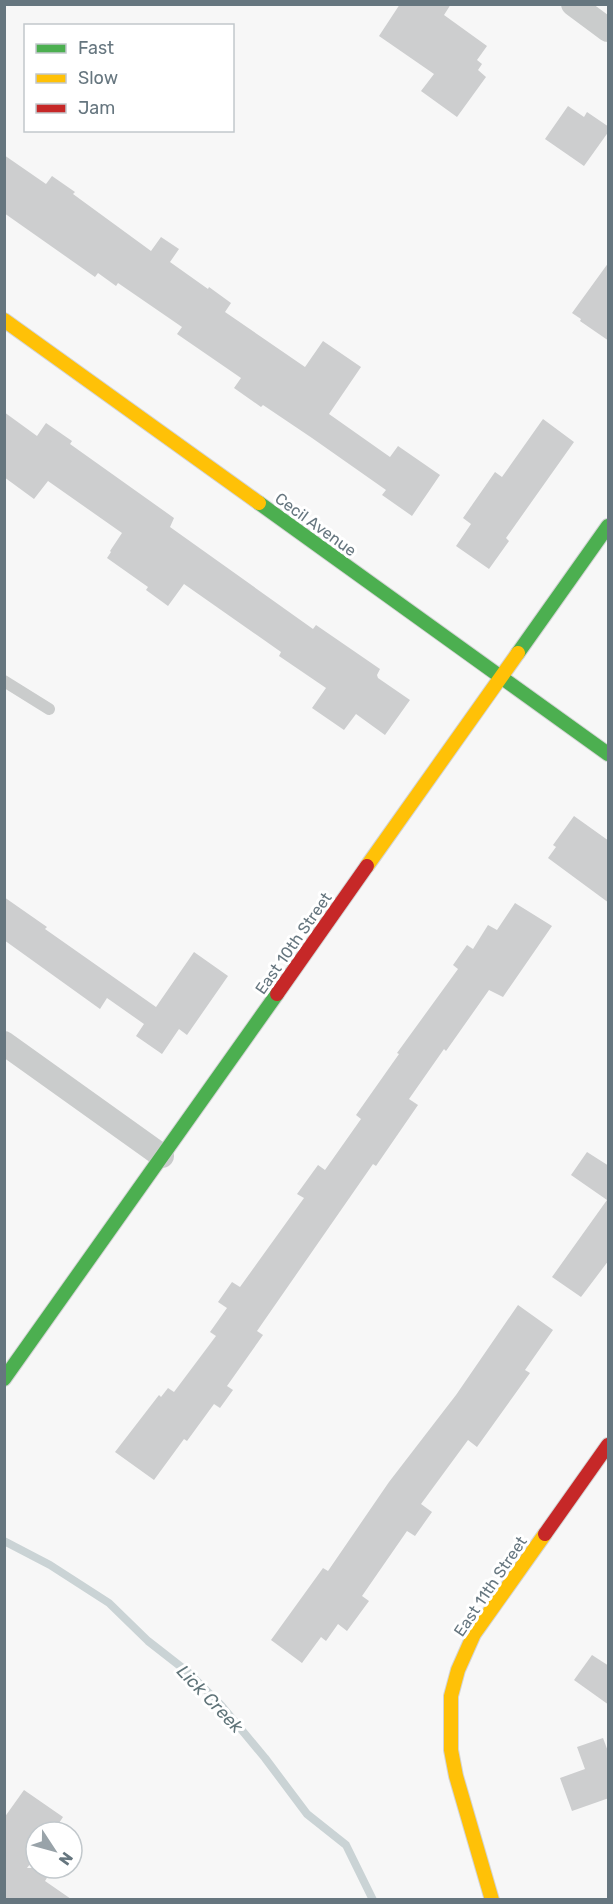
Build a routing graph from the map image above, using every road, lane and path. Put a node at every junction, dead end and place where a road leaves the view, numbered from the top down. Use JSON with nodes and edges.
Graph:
{"nodes":[{"id":1,"x":573,"y":4,"type":"edge"},
{"id":2,"x":609,"y":30,"type":"edge"},
{"id":3,"x":4,"y":320,"type":"edge"},
{"id":4,"x":609,"y":526,"type":"edge"},
{"id":5,"x":502,"y":678,"type":"junction"},
{"id":6,"x":4,"y":681,"type":"edge"},
{"id":7,"x":49,"y":710,"type":"dead end"},
{"id":8,"x":609,"y":754,"type":"edge"},
{"id":9,"x":4,"y":1043,"type":"edge"},
{"id":10,"x":162,"y":1156,"type":"junction"},
{"id":11,"x":4,"y":1379,"type":"edge"},
{"id":12,"x":609,"y":1444,"type":"edge"},
{"id":13,"x":492,"y":1899,"type":"edge"}],
"edges":[{"from":1,"to":2,"type":"street"},
{"from":3,"to":5,"type":"street","name":"Cecil Avenue"},
{"from":4,"to":5,"type":"street","name":"East 10th Street"},
{"from":5,"to":8,"type":"street","name":"Cecil Avenue"},
{"from":5,"to":10,"type":"street","name":"East 10th Street"},
{"from":6,"to":7,"type":"lane"},
{"from":9,"to":10,"type":"street"},
{"from":10,"to":11,"type":"street","name":"East 10th Street"},
{"from":12,"to":13,"type":"street","name":"East 11th Street"}]}
